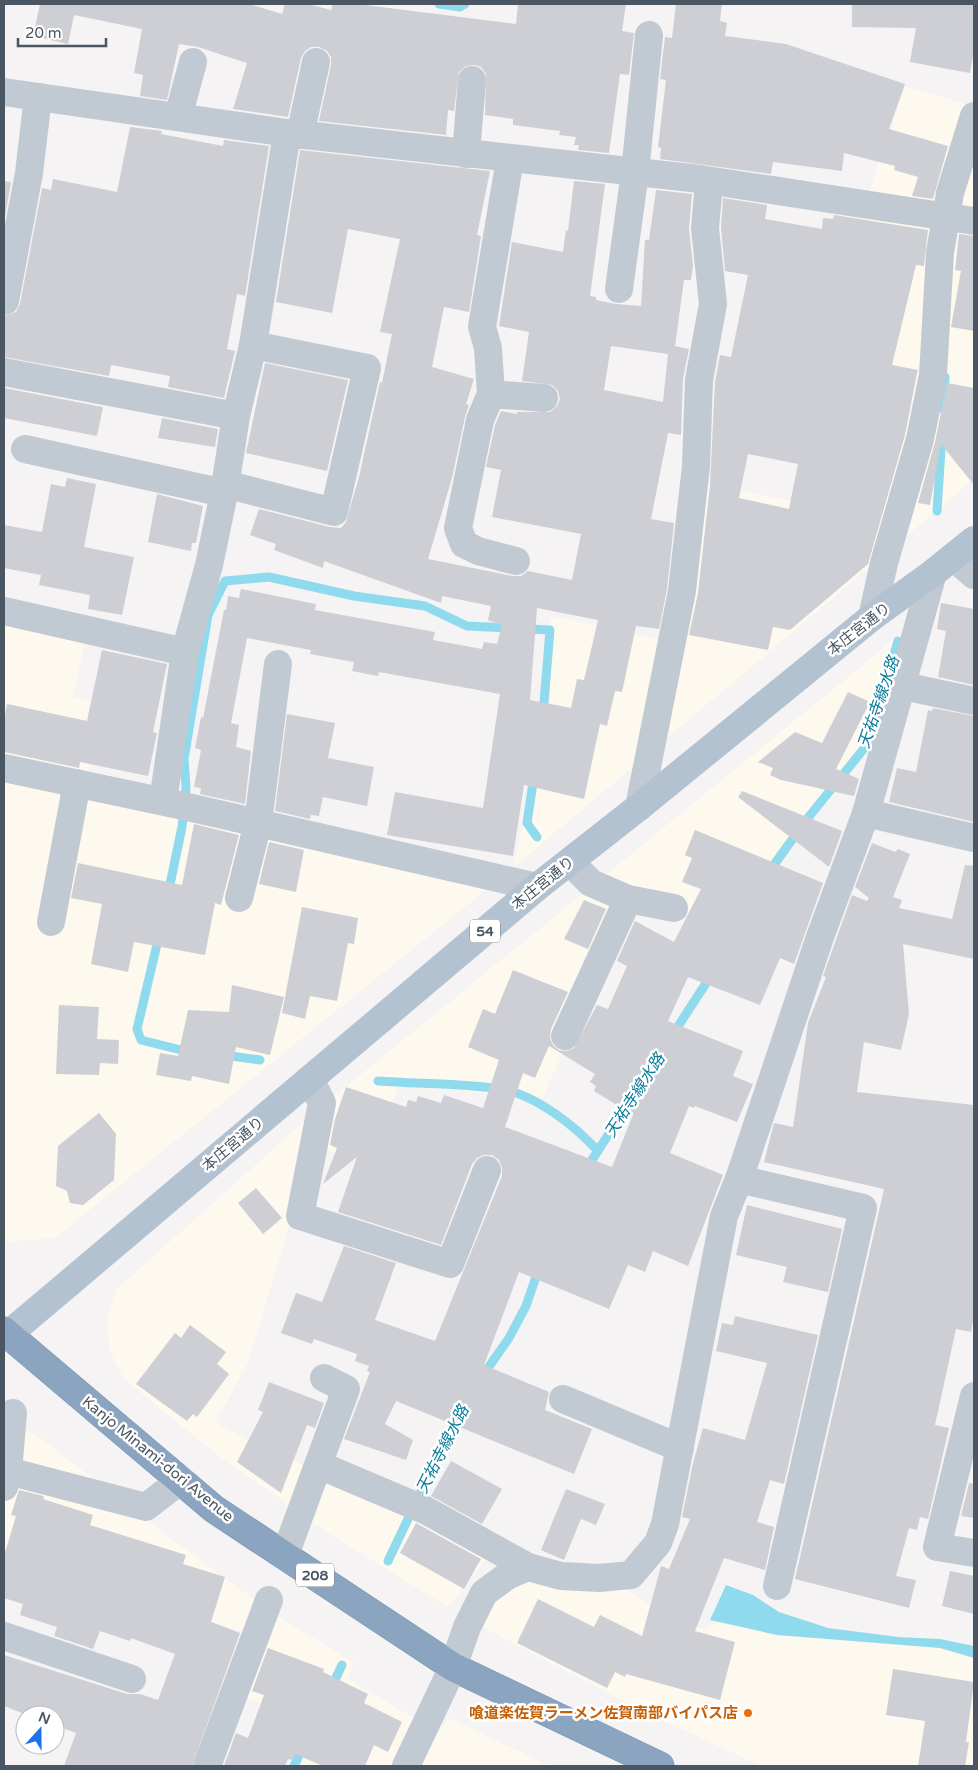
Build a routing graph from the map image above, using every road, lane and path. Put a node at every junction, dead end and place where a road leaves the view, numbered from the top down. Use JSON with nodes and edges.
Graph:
{"nodes":[{"id":1,"x":649,"y":35,"type":"dead end"},
{"id":2,"x":193,"y":62,"type":"dead end"},
{"id":3,"x":316,"y":62,"type":"dead end"},
{"id":4,"x":472,"y":80,"type":"dead end"},
{"id":5,"x":4,"y":92,"type":"edge"},
{"id":6,"x":38,"y":97,"type":"junction"},
{"id":7,"x":974,"y":116,"type":"edge"},
{"id":8,"x":178,"y":117,"type":"junction"},
{"id":9,"x":294,"y":134,"type":"junction"},
{"id":10,"x":466,"y":154,"type":"junction"},
{"id":11,"x":510,"y":159,"type":"junction"},
{"id":12,"x":635,"y":172,"type":"junction"},
{"id":13,"x":709,"y":182,"type":"junction"},
{"id":14,"x":946,"y":216,"type":"junction"},
{"id":15,"x":974,"y":221,"type":"edge"},
{"id":16,"x":620,"y":290,"type":"dead end"},
{"id":17,"x":6,"y":301,"type":"dead end"},
{"id":18,"x":253,"y":345,"type":"junction"},
{"id":19,"x":4,"y":372,"type":"edge"},
{"id":20,"x":491,"y":394,"type":"junction"},
{"id":21,"x":544,"y":398,"type":"dead end"},
{"id":22,"x":236,"y":416,"type":"junction"},
{"id":23,"x":25,"y":449,"type":"dead end"},
{"id":24,"x":225,"y":488,"type":"junction"},
{"id":25,"x":974,"y":540,"type":"edge"},
{"id":26,"x":516,"y":561,"type":"dead end"},
{"id":27,"x":943,"y":565,"type":"junction"},
{"id":28,"x":974,"y":576,"type":"edge"},
{"id":29,"x":4,"y":611,"type":"edge"},
{"id":30,"x":872,"y":617,"type":"junction"},
{"id":31,"x":185,"y":652,"type":"junction"},
{"id":32,"x":278,"y":664,"type":"dead end"},
{"id":33,"x":903,"y":686,"type":"junction"},
{"id":34,"x":974,"y":701,"type":"edge"},
{"id":35,"x":4,"y":768,"type":"edge"},
{"id":36,"x":77,"y":783,"type":"junction"},
{"id":37,"x":179,"y":805,"type":"junction"},
{"id":38,"x":639,"y":807,"type":"junction"},
{"id":39,"x":866,"y":813,"type":"junction"},
{"id":40,"x":258,"y":823,"type":"junction"},
{"id":41,"x":974,"y":838,"type":"edge"},
{"id":42,"x":570,"y":862,"type":"junction"},
{"id":43,"x":537,"y":887,"type":"junction"},
{"id":44,"x":239,"y":898,"type":"dead end"},
{"id":45,"x":628,"y":899,"type":"junction"},
{"id":46,"x":674,"y":908,"type":"dead end"},
{"id":47,"x":51,"y":922,"type":"dead end"},
{"id":48,"x":565,"y":1036,"type":"dead end"},
{"id":49,"x":310,"y":1079,"type":"junction"},
{"id":50,"x":487,"y":1170,"type":"dead end"},
{"id":51,"x":739,"y":1178,"type":"junction"},
{"id":52,"x":5,"y":1335,"type":"edge"},
{"id":53,"x":324,"y":1378,"type":"dead end"},
{"id":54,"x":974,"y":1396,"type":"edge"},
{"id":55,"x":562,"y":1399,"type":"dead end"},
{"id":56,"x":13,"y":1413,"type":"dead end"},
{"id":57,"x":680,"y":1448,"type":"junction"},
{"id":58,"x":319,"y":1465,"type":"junction"},
{"id":59,"x":6,"y":1479,"type":"edge"},
{"id":60,"x":181,"y":1480,"type":"junction"},
{"id":61,"x":974,"y":1553,"type":"edge"},
{"id":62,"x":285,"y":1555,"type":"junction"},
{"id":63,"x":528,"y":1567,"type":"junction"},
{"id":64,"x":777,"y":1586,"type":"dead end"},
{"id":65,"x":269,"y":1600,"type":"dead end"},
{"id":66,"x":4,"y":1636,"type":"edge"},
{"id":67,"x":453,"y":1667,"type":"junction"},
{"id":68,"x":132,"y":1678,"type":"dead end"},
{"id":69,"x":207,"y":1766,"type":"edge"},
{"id":70,"x":406,"y":1766,"type":"edge"},
{"id":71,"x":660,"y":1766,"type":"edge"}],
"edges":[{"from":1,"to":12,"type":"street"},
{"from":2,"to":8,"type":"street"},
{"from":3,"to":9,"type":"street"},
{"from":4,"to":10,"type":"street"},
{"from":5,"to":6,"type":"street"},
{"from":6,"to":8,"type":"street"},
{"from":6,"to":17,"type":"street"},
{"from":7,"to":14,"type":"street"},
{"from":8,"to":9,"type":"street"},
{"from":9,"to":10,"type":"street"},
{"from":9,"to":18,"type":"street"},
{"from":10,"to":11,"type":"street"},
{"from":11,"to":12,"type":"street"},
{"from":11,"to":20,"type":"street"},
{"from":12,"to":13,"type":"street"},
{"from":12,"to":16,"type":"street"},
{"from":13,"to":14,"type":"street"},
{"from":13,"to":38,"type":"street"},
{"from":14,"to":15,"type":"street"},
{"from":14,"to":30,"type":"street"},
{"from":18,"to":22,"type":"street"},
{"from":18,"to":24,"type":"street"},
{"from":19,"to":22,"type":"street"},
{"from":20,"to":21,"type":"street"},
{"from":20,"to":26,"type":"street"},
{"from":22,"to":24,"type":"street"},
{"from":23,"to":24,"type":"street"},
{"from":24,"to":31,"type":"street"},
{"from":25,"to":27,"type":"main road","name":"本庄宮通り","number":"54"},
{"from":27,"to":28,"type":"street"},
{"from":27,"to":30,"type":"main road","name":"本庄宮通り","number":"54"},
{"from":27,"to":33,"type":"street"},
{"from":29,"to":31,"type":"street"},
{"from":30,"to":38,"type":"main road","name":"本庄宮通り","number":"54"},
{"from":31,"to":37,"type":"street"},
{"from":32,"to":40,"type":"street"},
{"from":33,"to":34,"type":"street"},
{"from":33,"to":39,"type":"street"},
{"from":35,"to":36,"type":"street"},
{"from":36,"to":37,"type":"street"},
{"from":36,"to":47,"type":"street"},
{"from":37,"to":40,"type":"street"},
{"from":38,"to":42,"type":"main road","name":"本庄宮通り","number":"54"},
{"from":39,"to":41,"type":"street"},
{"from":39,"to":51,"type":"street"},
{"from":40,"to":43,"type":"street"},
{"from":40,"to":44,"type":"street"},
{"from":42,"to":43,"type":"main road","name":"本庄宮通り","number":"54"},
{"from":42,"to":45,"type":"street"},
{"from":43,"to":49,"type":"main road","name":"本庄宮通り","number":"54"},
{"from":45,"to":46,"type":"street"},
{"from":45,"to":48,"type":"street"},
{"from":49,"to":50,"type":"street"},
{"from":49,"to":52,"type":"main road","name":"本庄宮通り","number":"54"},
{"from":51,"to":57,"type":"street"},
{"from":51,"to":64,"type":"street"},
{"from":52,"to":60,"type":"highway","name":"Kanjo Minami-dori Avenue","number":"208"},
{"from":53,"to":58,"type":"street"},
{"from":54,"to":61,"type":"street"},
{"from":55,"to":57,"type":"street"},
{"from":56,"to":59,"type":"street"},
{"from":57,"to":63,"type":"street"},
{"from":58,"to":62,"type":"street"},
{"from":58,"to":63,"type":"street"},
{"from":59,"to":60,"type":"street"},
{"from":60,"to":62,"type":"highway","name":"Kanjo Minami-dori Avenue","number":"208"},
{"from":62,"to":67,"type":"highway","name":"Kanjo Minami-dori Avenue","number":"208"},
{"from":63,"to":67,"type":"street"},
{"from":65,"to":69,"type":"street"},
{"from":66,"to":68,"type":"street"},
{"from":67,"to":70,"type":"street"},
{"from":67,"to":71,"type":"highway","name":"Kanjo Minami-dori Avenue","number":"208"}]}
